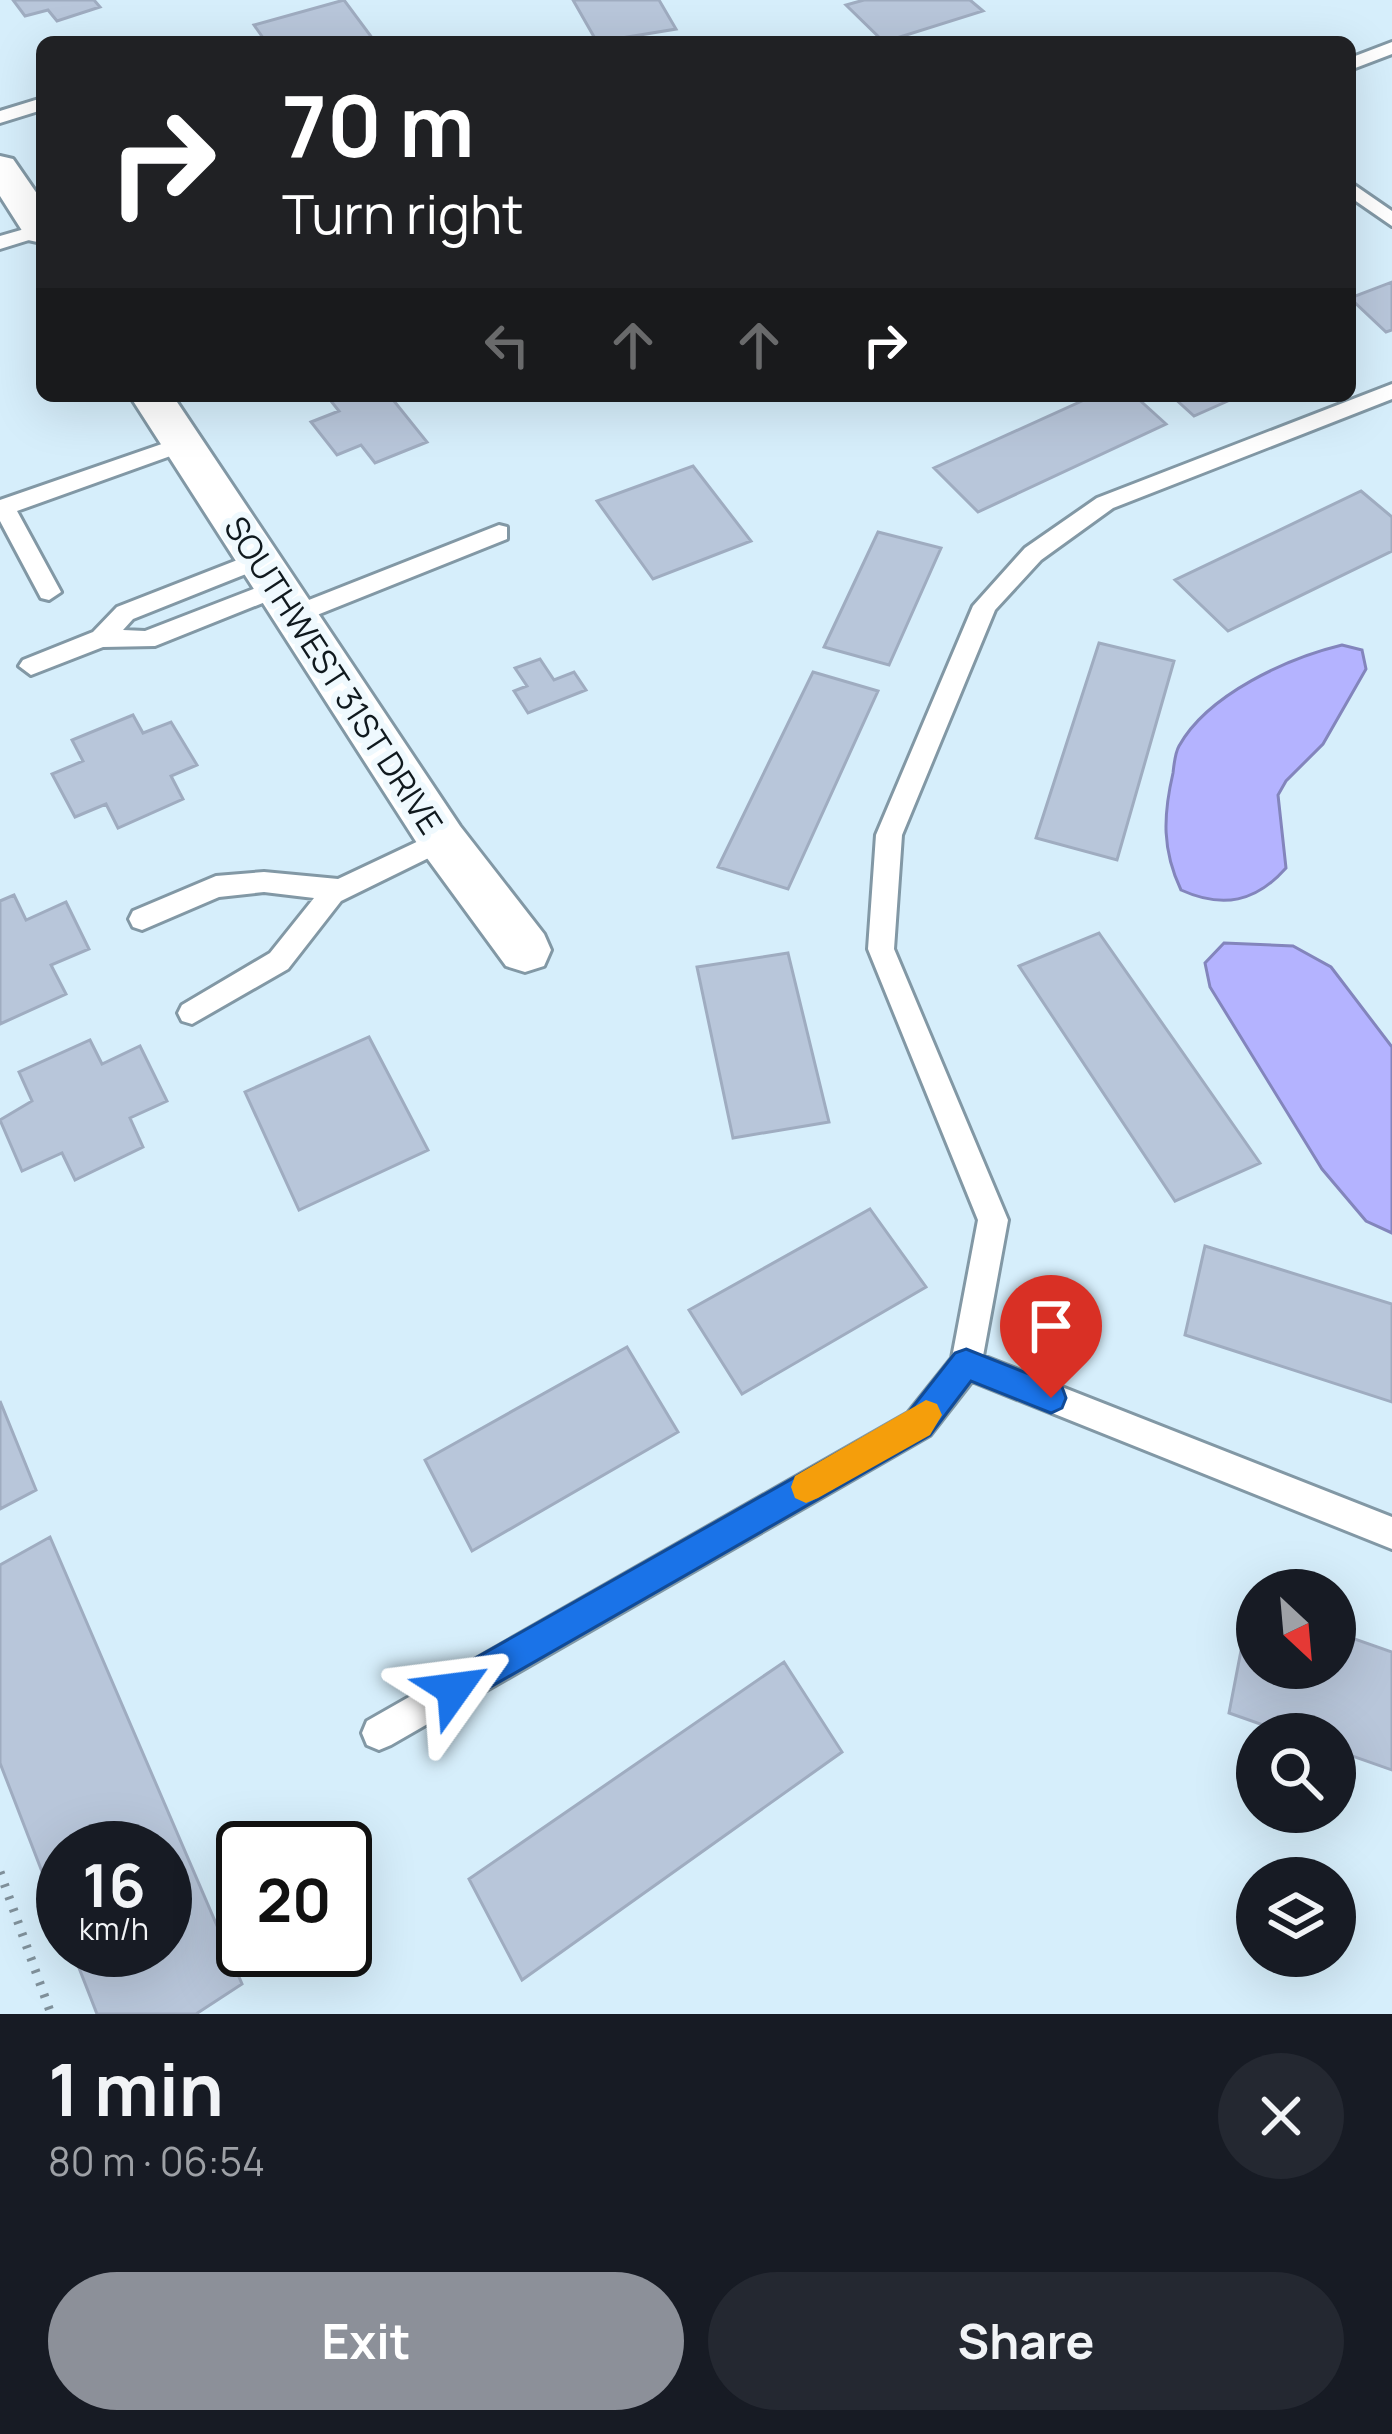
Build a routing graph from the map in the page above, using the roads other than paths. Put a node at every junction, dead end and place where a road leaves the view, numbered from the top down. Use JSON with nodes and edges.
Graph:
{"nodes":[{"id":1,"x":1392,"y":47,"type":"edge"},
{"id":2,"x":1356,"y":62,"type":"edge"},
{"id":3,"x":36,"y":106,"type":"edge"},
{"id":4,"x":0,"y":117,"type":"edge"},
{"id":5,"x":0,"y":166,"type":"edge"},
{"id":6,"x":1356,"y":193,"type":"edge"},
{"id":7,"x":1392,"y":220,"type":"edge"},
{"id":8,"x":36,"y":221,"type":"edge"},
{"id":9,"x":36,"y":232,"type":"edge"},
{"id":10,"x":0,"y":243,"type":"edge"},
{"id":11,"x":1392,"y":391,"type":"edge"},
{"id":12,"x":155,"y":402,"type":"edge"},
{"id":13,"x":182,"y":444,"type":"junction"},
{"id":14,"x":499,"y":533,"type":"dead end"},
{"id":15,"x":276,"y":588,"type":"junction"},
{"id":16,"x":50,"y":592,"type":"dead end"},
{"id":17,"x":31,"y":666,"type":"dead end"},
{"id":18,"x":442,"y":840,"type":"junction"},
{"id":19,"x":341,"y":890,"type":"junction"},
{"id":20,"x":142,"y":919,"type":"dead end"},
{"id":21,"x":525,"y":950,"type":"dead end"},
{"id":22,"x":192,"y":1013,"type":"dead end"},
{"id":23,"x":966,"y":1364,"type":"junction"},
{"id":24,"x":1392,"y":1533,"type":"edge"},
{"id":25,"x":379,"y":1733,"type":"dead end"}],
"edges":[{"from":1,"to":2,"type":"lane"},
{"from":3,"to":4,"type":"lane"},
{"from":5,"to":8,"type":"street"},
{"from":6,"to":7,"type":"lane"},
{"from":9,"to":10,"type":"lane"},
{"from":11,"to":23,"type":"lane"},
{"from":12,"to":13,"type":"street","name":"SOUTHWEST 31ST DRIVE"},
{"from":13,"to":15,"type":"street","name":"SOUTHWEST 31ST DRIVE"},
{"from":13,"to":16,"type":"lane"},
{"from":14,"to":15,"type":"lane"},
{"from":15,"to":17,"type":"lane"},
{"from":15,"to":18,"type":"street","name":"SOUTHWEST 31ST DRIVE"},
{"from":18,"to":19,"type":"lane"},
{"from":18,"to":21,"type":"street","name":"SOUTHWEST 31ST DRIVE"},
{"from":19,"to":20,"type":"lane"},
{"from":19,"to":22,"type":"lane"},
{"from":23,"to":24,"type":"lane"},
{"from":23,"to":25,"type":"lane"}]}
